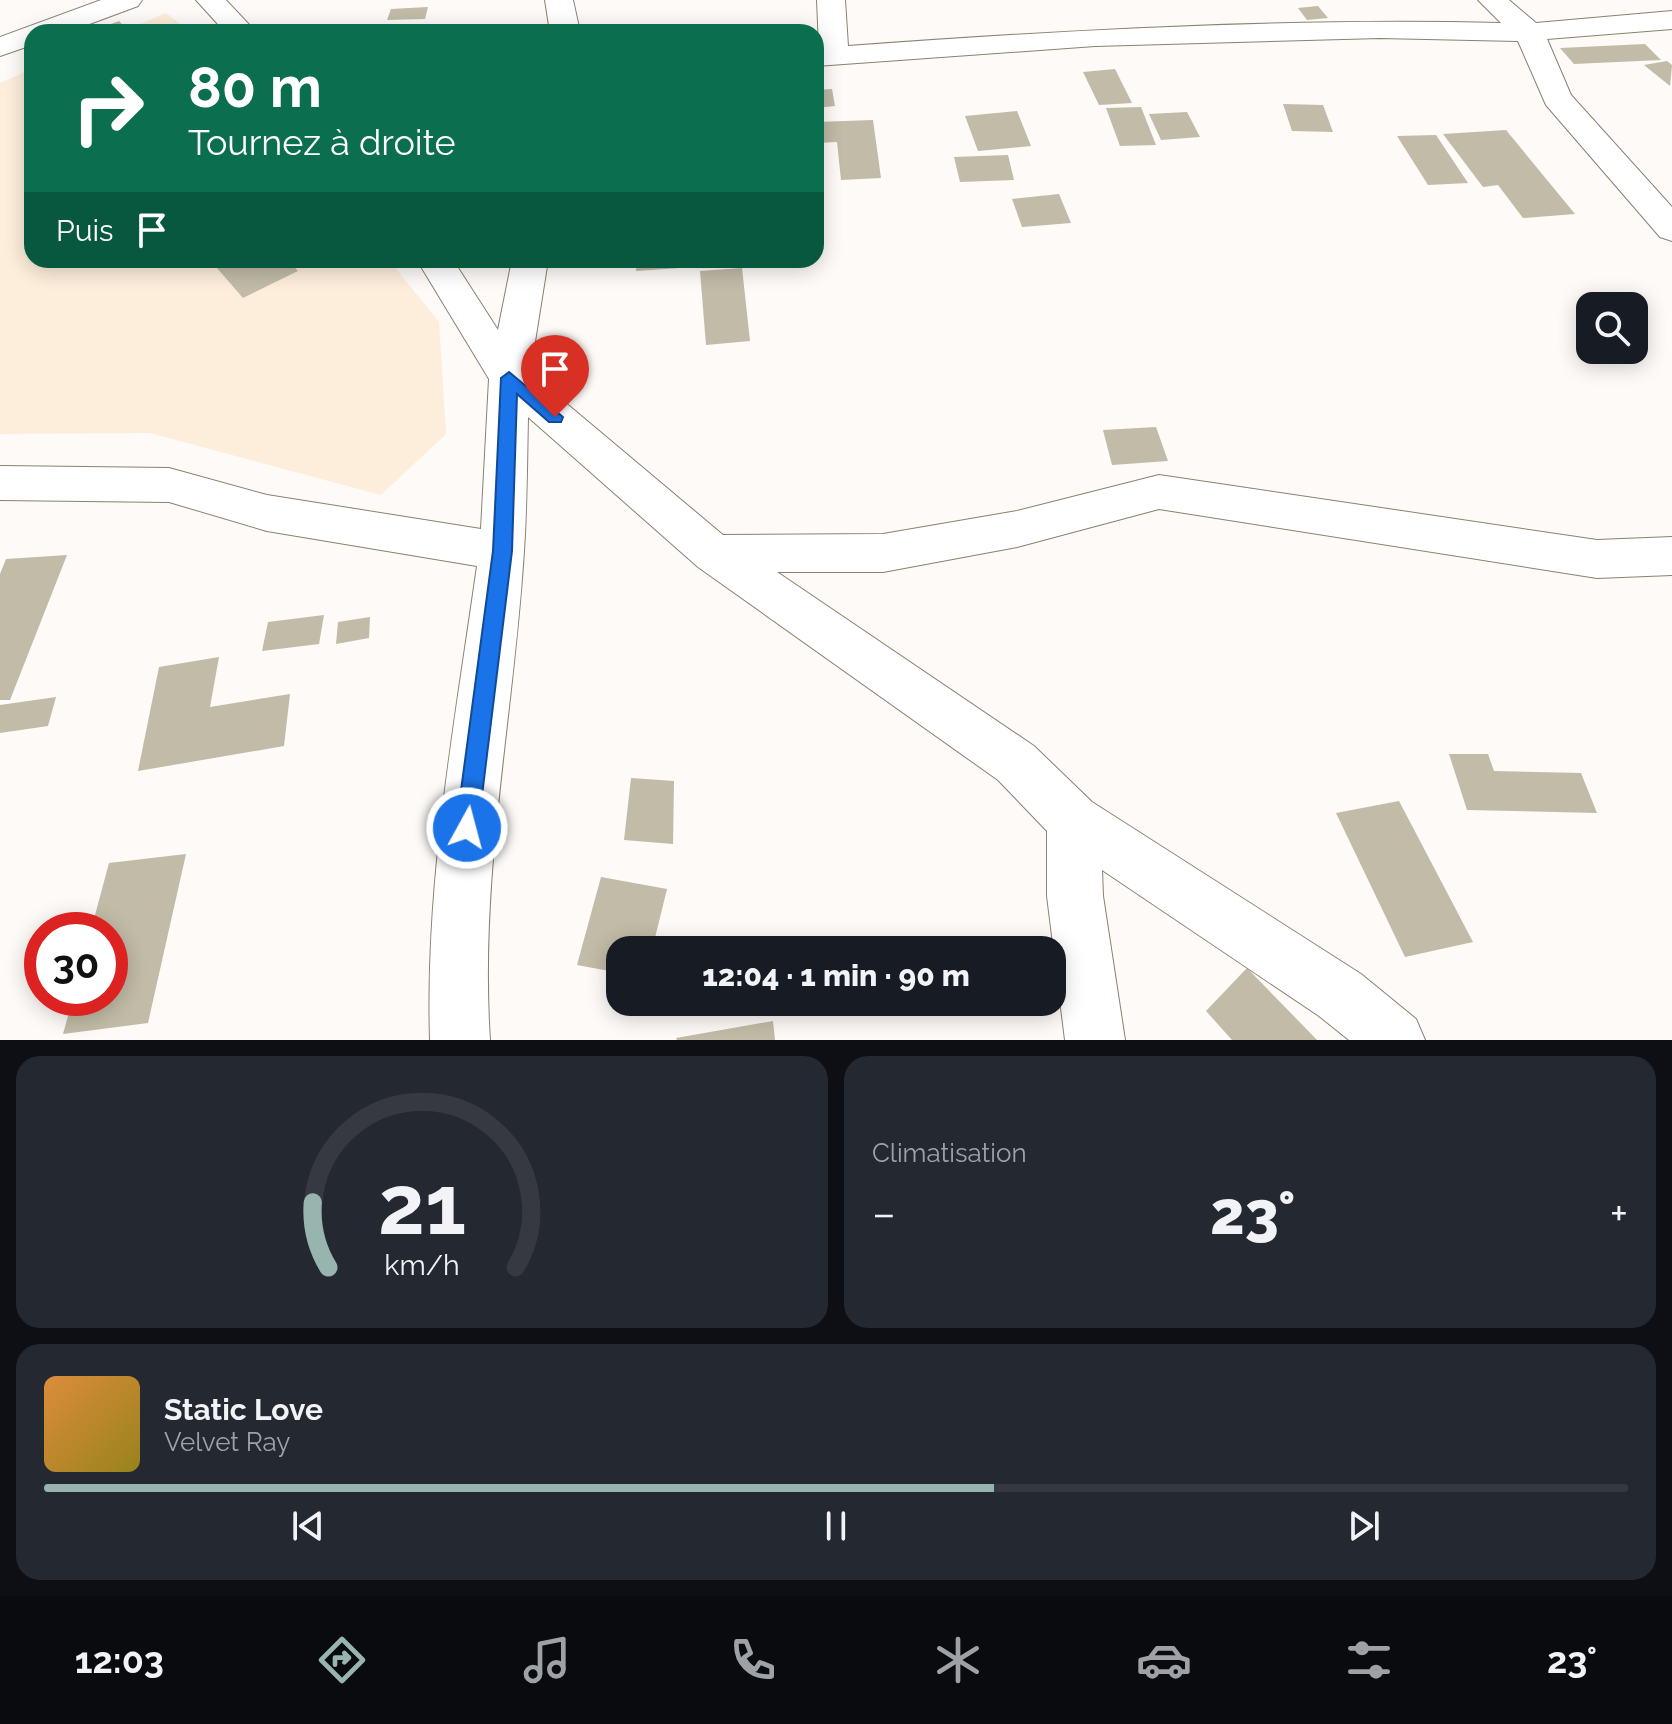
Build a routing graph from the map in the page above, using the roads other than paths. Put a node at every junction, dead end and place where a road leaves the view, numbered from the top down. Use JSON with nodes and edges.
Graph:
{"nodes":[{"id":1,"x":128,"y":0,"type":"edge"},
{"id":2,"x":210,"y":0,"type":"edge"},
{"id":3,"x":559,"y":0,"type":"edge"},
{"id":4,"x":831,"y":0,"type":"edge"},
{"id":5,"x":1492,"y":0,"type":"edge"},
{"id":6,"x":1672,"y":20,"type":"edge"},
{"id":7,"x":63,"y":24,"type":"edge"},
{"id":8,"x":233,"y":24,"type":"edge"},
{"id":9,"x":564,"y":24,"type":"edge"},
{"id":10,"x":1529,"y":32,"type":"junction"},
{"id":11,"x":24,"y":38,"type":"edge"},
{"id":12,"x":0,"y":47,"type":"edge"},
{"id":13,"x":825,"y":56,"type":"edge"},
{"id":14,"x":1672,"y":229,"type":"edge"},
{"id":15,"x":440,"y":268,"type":"edge"},
{"id":16,"x":529,"y":268,"type":"edge"},
{"id":17,"x":509,"y":378,"type":"junction"},
{"id":18,"x":0,"y":483,"type":"edge"},
{"id":19,"x":502,"y":551,"type":"junction"},
{"id":20,"x":714,"y":554,"type":"junction"},
{"id":21,"x":1672,"y":556,"type":"edge"},
{"id":22,"x":1073,"y":820,"type":"junction"},
{"id":23,"x":460,"y":1040,"type":"edge"},
{"id":24,"x":1095,"y":1040,"type":"edge"},
{"id":25,"x":1395,"y":1040,"type":"edge"}],
"edges":[{"from":1,"to":7,"type":"street"},
{"from":2,"to":8,"type":"street"},
{"from":3,"to":9,"type":"street"},
{"from":4,"to":13,"type":"street"},
{"from":5,"to":10,"type":"street"},
{"from":6,"to":10,"type":"street"},
{"from":10,"to":13,"type":"street"},
{"from":10,"to":14,"type":"street"},
{"from":11,"to":12,"type":"street"},
{"from":15,"to":17,"type":"street"},
{"from":16,"to":17,"type":"street"},
{"from":17,"to":19,"type":"street"},
{"from":17,"to":20,"type":"street"},
{"from":18,"to":19,"type":"street"},
{"from":19,"to":23,"type":"street"},
{"from":20,"to":21,"type":"street"},
{"from":20,"to":22,"type":"street"},
{"from":22,"to":24,"type":"street"},
{"from":22,"to":25,"type":"street"}]}
